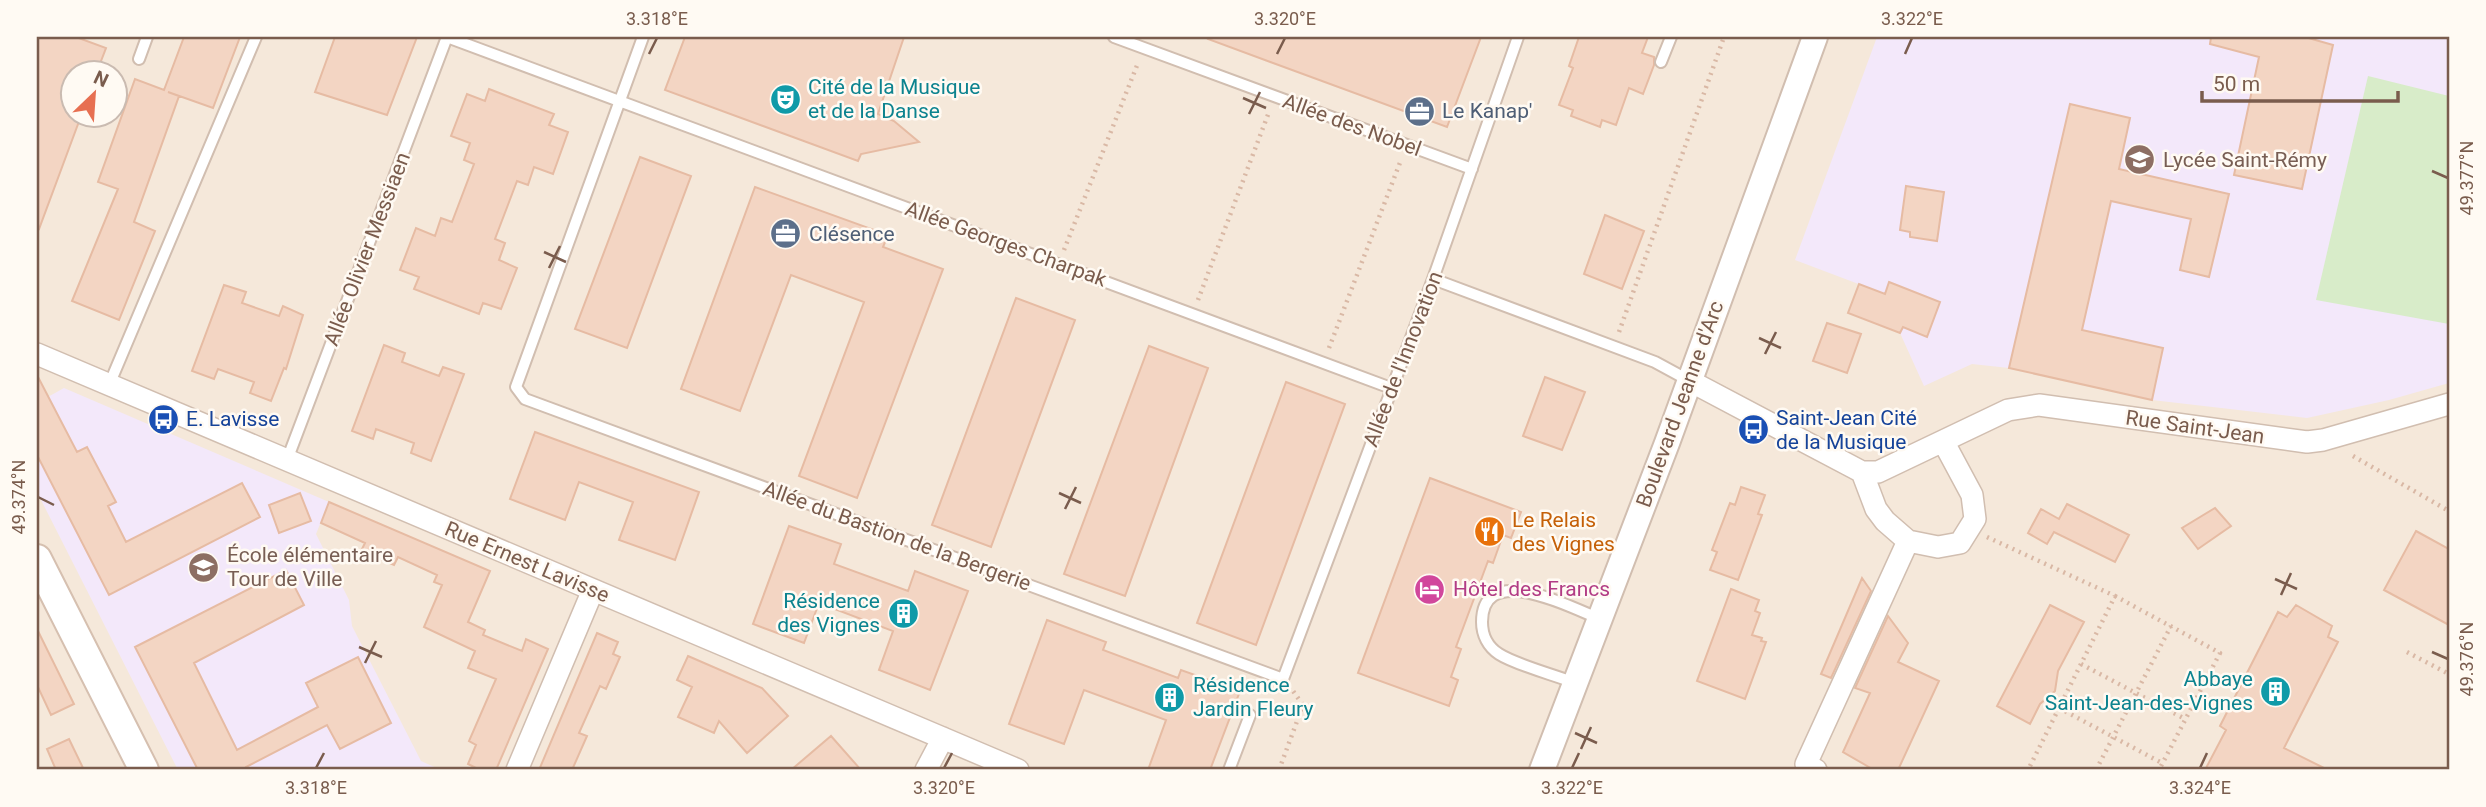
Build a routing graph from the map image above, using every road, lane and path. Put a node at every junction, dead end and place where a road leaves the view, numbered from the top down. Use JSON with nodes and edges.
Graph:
{"nodes":[{"id":1,"x":147,"y":37,"type":"edge"},
{"id":2,"x":256,"y":37,"type":"edge"},
{"id":3,"x":447,"y":37,"type":"edge"},
{"id":4,"x":643,"y":37,"type":"edge"},
{"id":5,"x":1114,"y":37,"type":"edge"},
{"id":6,"x":1518,"y":37,"type":"edge"},
{"id":7,"x":1671,"y":37,"type":"edge"},
{"id":8,"x":1724,"y":37,"type":"edge"},
{"id":9,"x":1815,"y":37,"type":"edge"},
{"id":10,"x":1143,"y":48,"type":"junction"},
{"id":11,"x":139,"y":59,"type":"dead end"},
{"id":12,"x":1661,"y":62,"type":"dead end"},
{"id":13,"x":1275,"y":96,"type":"junction"},
{"id":14,"x":620,"y":101,"type":"junction"},
{"id":15,"x":1406,"y":145,"type":"junction"},
{"id":16,"x":1472,"y":169,"type":"junction"},
{"id":17,"x":1059,"y":264,"type":"junction"},
{"id":18,"x":1433,"y":279,"type":"junction"},
{"id":19,"x":1192,"y":314,"type":"junction"},
{"id":20,"x":1614,"y":346,"type":"junction"},
{"id":21,"x":37,"y":354,"type":"edge"},
{"id":22,"x":1323,"y":362,"type":"junction"},
{"id":23,"x":1690,"y":381,"type":"junction"},
{"id":24,"x":109,"y":385,"type":"junction"},
{"id":25,"x":1391,"y":388,"type":"junction"},
{"id":26,"x":2449,"y":404,"type":"edge"},
{"id":27,"x":2323,"y":440,"type":"junction"},
{"id":28,"x":1943,"y":441,"type":"junction"},
{"id":29,"x":287,"y":460,"type":"junction"},
{"id":30,"x":1863,"y":472,"type":"junction"},
{"id":31,"x":2449,"y":511,"type":"edge"},
{"id":32,"x":1969,"y":529,"type":"junction"},
{"id":33,"x":1908,"y":541,"type":"junction"},
{"id":34,"x":37,"y":559,"type":"edge"},
{"id":35,"x":593,"y":590,"type":"junction"},
{"id":36,"x":2115,"y":596,"type":"junction"},
{"id":37,"x":1600,"y":618,"type":"junction"},
{"id":38,"x":2171,"y":626,"type":"junction"},
{"id":39,"x":2407,"y":652,"type":"dead end"},
{"id":40,"x":2081,"y":664,"type":"junction"},
{"id":41,"x":2449,"y":674,"type":"edge"},
{"id":42,"x":1283,"y":679,"type":"junction"},
{"id":43,"x":1575,"y":683,"type":"junction"},
{"id":44,"x":2136,"y":694,"type":"junction"},
{"id":45,"x":2059,"y":708,"type":"junction"},
{"id":46,"x":1250,"y":715,"type":"dead end"},
{"id":47,"x":2185,"y":719,"type":"junction"},
{"id":48,"x":2113,"y":737,"type":"junction"},
{"id":49,"x":943,"y":738,"type":"junction"},
{"id":50,"x":2162,"y":764,"type":"junction"},
{"id":51,"x":928,"y":769,"type":"edge"},
{"id":52,"x":144,"y":770,"type":"edge"},
{"id":53,"x":517,"y":770,"type":"edge"},
{"id":54,"x":1018,"y":770,"type":"edge"},
{"id":55,"x":1228,"y":770,"type":"edge"},
{"id":56,"x":1279,"y":770,"type":"edge"},
{"id":57,"x":1542,"y":770,"type":"edge"},
{"id":58,"x":1816,"y":770,"type":"edge"},
{"id":59,"x":2028,"y":770,"type":"edge"},
{"id":60,"x":2096,"y":770,"type":"edge"},
{"id":61,"x":2159,"y":770,"type":"edge"}],
"edges":[{"from":1,"to":11,"type":"lane"},
{"from":2,"to":24,"type":"lane"},
{"from":3,"to":14,"type":"lane","name":"Allée Georges Charpak"},
{"from":3,"to":29,"type":"lane","name":"Allée Olivier Messiaen"},
{"from":4,"to":14,"type":"lane"},
{"from":5,"to":10,"type":"lane","name":"Allée des Nobel"},
{"from":6,"to":16,"type":"lane","name":"Allée de l'Innovation"},
{"from":7,"to":12,"type":"lane"},
{"from":8,"to":20,"type":"path"},
{"from":9,"to":23,"type":"street","name":"Boulevard Jeanne d'Arc"},
{"from":10,"to":13,"type":"lane","name":"Allée des Nobel"},
{"from":10,"to":17,"type":"path"},
{"from":13,"to":15,"type":"lane","name":"Allée des Nobel"},
{"from":13,"to":19,"type":"path"},
{"from":14,"to":17,"type":"lane","name":"Allée Georges Charpak"},
{"from":14,"to":42,"type":"lane","name":"Allée du Bastion de la Bergerie"},
{"from":15,"to":16,"type":"lane","name":"Allée des Nobel"},
{"from":15,"to":22,"type":"path"},
{"from":16,"to":18,"type":"lane","name":"Allée de l'Innovation"},
{"from":17,"to":19,"type":"lane","name":"Allée Georges Charpak"},
{"from":18,"to":20,"type":"lane"},
{"from":18,"to":25,"type":"lane","name":"Allée de l'Innovation"},
{"from":19,"to":22,"type":"lane","name":"Allée Georges Charpak"},
{"from":20,"to":23,"type":"lane"},
{"from":21,"to":24,"type":"street","name":"Rue Ernest Lavisse"},
{"from":22,"to":25,"type":"lane","name":"Allée Georges Charpak"},
{"from":23,"to":30,"type":"street"},
{"from":23,"to":37,"type":"street","name":"Boulevard Jeanne d'Arc"},
{"from":24,"to":29,"type":"street","name":"Rue Ernest Lavisse"},
{"from":25,"to":42,"type":"lane","name":"Allée de l'Innovation"},
{"from":26,"to":27,"type":"street","name":"Rue Saint-Jean"},
{"from":27,"to":28,"type":"street","name":"Rue Saint-Jean"},
{"from":27,"to":31,"type":"path"},
{"from":28,"to":30,"type":"street","name":"Rue Saint-Jean"},
{"from":28,"to":32,"type":"street"},
{"from":29,"to":35,"type":"street","name":"Rue Ernest Lavisse"},
{"from":30,"to":33,"type":"street"},
{"from":32,"to":33,"type":"street"},
{"from":32,"to":36,"type":"path"},
{"from":33,"to":58,"type":"street"},
{"from":34,"to":52,"type":"main road"},
{"from":35,"to":49,"type":"street","name":"Rue Ernest Lavisse"},
{"from":35,"to":53,"type":"street"},
{"from":36,"to":38,"type":"path"},
{"from":36,"to":40,"type":"path"},
{"from":37,"to":43,"type":"street","name":"Boulevard Jeanne d'Arc"},
{"from":37,"to":43,"type":"lane"},
{"from":38,"to":44,"type":"path"},
{"from":38,"to":47,"type":"path"},
{"from":39,"to":41,"type":"path"},
{"from":40,"to":44,"type":"path"},
{"from":40,"to":45,"type":"path"},
{"from":42,"to":56,"type":"path"},
{"from":43,"to":57,"type":"street","name":"Boulevard Jeanne d'Arc"},
{"from":44,"to":47,"type":"path"},
{"from":44,"to":48,"type":"path"},
{"from":45,"to":48,"type":"path"},
{"from":45,"to":59,"type":"path"},
{"from":46,"to":55,"type":"lane"},
{"from":47,"to":50,"type":"path"},
{"from":48,"to":50,"type":"path"},
{"from":48,"to":60,"type":"path"},
{"from":49,"to":51,"type":"street"},
{"from":49,"to":54,"type":"street","name":"Rue Ernest Lavisse"},
{"from":50,"to":61,"type":"path"}]}
